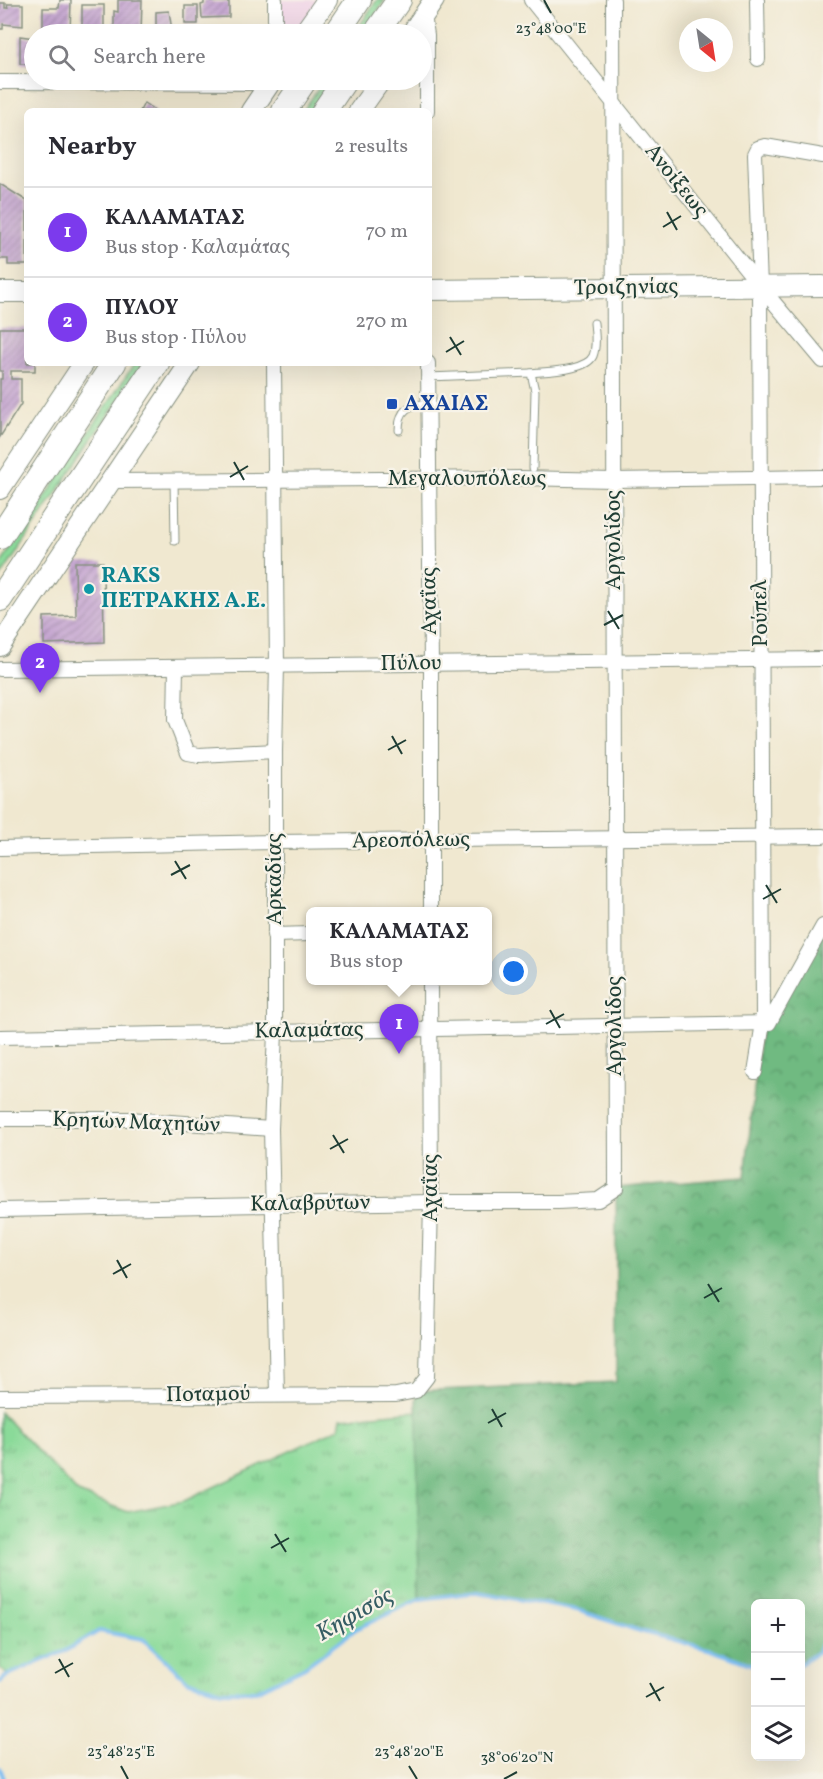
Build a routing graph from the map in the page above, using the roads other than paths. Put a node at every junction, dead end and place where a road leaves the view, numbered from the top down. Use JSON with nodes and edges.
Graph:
{"nodes":[{"id":1,"x":275,"y":0,"type":"edge"},
{"id":2,"x":327,"y":0,"type":"edge"},
{"id":3,"x":359,"y":0,"type":"edge"},
{"id":4,"x":399,"y":0,"type":"edge"},
{"id":5,"x":531,"y":0,"type":"edge"},
{"id":6,"x":613,"y":0,"type":"edge"},
{"id":7,"x":757,"y":0,"type":"edge"},
{"id":8,"x":429,"y":7,"type":"edge"},
{"id":9,"x":275,"y":24,"type":"edge"},
{"id":10,"x":310,"y":24,"type":"edge"},
{"id":11,"x":343,"y":24,"type":"edge"},
{"id":12,"x":382,"y":24,"type":"edge"},
{"id":13,"x":418,"y":24,"type":"edge"},
{"id":14,"x":428,"y":24,"type":"edge"},
{"id":15,"x":758,"y":59,"type":"dead end"},
{"id":16,"x":0,"y":82,"type":"edge"},
{"id":17,"x":24,"y":82,"type":"edge"},
{"id":18,"x":265,"y":90,"type":"edge"},
{"id":19,"x":298,"y":90,"type":"edge"},
{"id":20,"x":338,"y":90,"type":"edge"},
{"id":21,"x":374,"y":90,"type":"edge"},
{"id":22,"x":427,"y":90,"type":"edge"},
{"id":23,"x":612,"y":102,"type":"junction"},
{"id":24,"x":253,"y":108,"type":"edge"},
{"id":25,"x":286,"y":108,"type":"edge"},
{"id":26,"x":326,"y":108,"type":"edge"},
{"id":27,"x":362,"y":108,"type":"edge"},
{"id":28,"x":427,"y":108,"type":"edge"},
{"id":29,"x":823,"y":156,"type":"edge"},
{"id":30,"x":760,"y":286,"type":"junction"},
{"id":31,"x":823,"y":286,"type":"edge"},
{"id":32,"x":613,"y":288,"type":"junction"},
{"id":33,"x":432,"y":290,"type":"edge"},
{"id":34,"x":0,"y":292,"type":"edge"},
{"id":35,"x":24,"y":292,"type":"edge"},
{"id":36,"x":594,"y":323,"type":"dead end"},
{"id":37,"x":823,"y":361,"type":"edge"},
{"id":38,"x":82,"y":366,"type":"edge"},
{"id":39,"x":112,"y":366,"type":"edge"},
{"id":40,"x":155,"y":366,"type":"edge"},
{"id":41,"x":188,"y":366,"type":"edge"},
{"id":42,"x":274,"y":366,"type":"edge"},
{"id":43,"x":428,"y":370,"type":"edge"},
{"id":44,"x":531,"y":373,"type":"junction"},
{"id":45,"x":429,"y":404,"type":"junction"},
{"id":46,"x":399,"y":430,"type":"dead end"},
{"id":47,"x":533,"y":468,"type":"dead end"},
{"id":48,"x":759,"y":477,"type":"junction"},
{"id":49,"x":823,"y":477,"type":"edge"},
{"id":50,"x":429,"y":478,"type":"junction"},
{"id":51,"x":174,"y":480,"type":"junction"},
{"id":52,"x":276,"y":480,"type":"junction"},
{"id":53,"x":613,"y":480,"type":"junction"},
{"id":54,"x":111,"y":481,"type":"junction"},
{"id":55,"x":0,"y":489,"type":"edge"},
{"id":56,"x":0,"y":537,"type":"edge"},
{"id":57,"x":176,"y":541,"type":"dead end"},
{"id":58,"x":0,"y":599,"type":"edge"},
{"id":59,"x":0,"y":646,"type":"edge"},
{"id":60,"x":823,"y":659,"type":"edge"},
{"id":61,"x":761,"y":660,"type":"junction"},
{"id":62,"x":614,"y":662,"type":"junction"},
{"id":63,"x":431,"y":664,"type":"junction"},
{"id":64,"x":278,"y":666,"type":"junction"},
{"id":65,"x":176,"y":667,"type":"junction"},
{"id":66,"x":0,"y":669,"type":"edge"},
{"id":67,"x":275,"y":751,"type":"junction"},
{"id":68,"x":763,"y":836,"type":"junction"},
{"id":69,"x":823,"y":836,"type":"edge"},
{"id":70,"x":615,"y":838,"type":"junction"},
{"id":71,"x":432,"y":841,"type":"junction"},
{"id":72,"x":275,"y":842,"type":"junction"},
{"id":73,"x":0,"y":848,"type":"edge"},
{"id":74,"x":431,"y":907,"type":"edge"},
{"id":75,"x":823,"y":927,"type":"edge"},
{"id":76,"x":306,"y":934,"type":"edge"},
{"id":77,"x":274,"y":935,"type":"junction"},
{"id":78,"x":430,"y":985,"type":"edge"},
{"id":79,"x":762,"y":1023,"type":"junction"},
{"id":80,"x":615,"y":1026,"type":"junction"},
{"id":81,"x":430,"y":1028,"type":"junction"},
{"id":82,"x":275,"y":1032,"type":"junction"},
{"id":83,"x":0,"y":1037,"type":"edge"},
{"id":84,"x":754,"y":1072,"type":"dead end"},
{"id":85,"x":0,"y":1119,"type":"edge"},
{"id":86,"x":272,"y":1129,"type":"junction"},
{"id":87,"x":616,"y":1188,"type":"joint"},
{"id":88,"x":431,"y":1202,"type":"junction"},
{"id":89,"x":274,"y":1205,"type":"junction"},
{"id":90,"x":0,"y":1210,"type":"edge"},
{"id":91,"x":416,"y":1391,"type":"joint"},
{"id":92,"x":277,"y":1395,"type":"junction"},
{"id":93,"x":0,"y":1397,"type":"edge"}],
"edges":[{"from":1,"to":9,"type":"street"},
{"from":2,"to":10,"type":"main road"},
{"from":3,"to":11,"type":"highway"},
{"from":4,"to":12,"type":"highway"},
{"from":5,"to":23,"type":"street","name":"Ανοίξεως"},
{"from":6,"to":23,"type":"street","name":"Αργολίδος"},
{"from":7,"to":15,"type":"street"},
{"from":8,"to":13,"type":"main road"},
{"from":8,"to":14,"type":"street"},
{"from":16,"to":17,"type":"street"},
{"from":18,"to":24,"type":"main road"},
{"from":19,"to":25,"type":"highway"},
{"from":20,"to":26,"type":"highway"},
{"from":21,"to":27,"type":"main road"},
{"from":22,"to":28,"type":"street"},
{"from":23,"to":30,"type":"street","name":"Ανοίξεως"},
{"from":23,"to":32,"type":"street","name":"Αργολίδος"},
{"from":29,"to":30,"type":"street","name":"Ρούπελ"},
{"from":30,"to":31,"type":"main road","name":"Τροιζηνίας"},
{"from":30,"to":32,"type":"main road","name":"Τροιζηνίας"},
{"from":30,"to":37,"type":"street","name":"Ανοίξεως"},
{"from":30,"to":48,"type":"street","name":"Ρούπελ"},
{"from":32,"to":33,"type":"main road","name":"Τροιζηνίας"},
{"from":32,"to":53,"type":"street","name":"Αργολίδος"},
{"from":34,"to":35,"type":"main road"},
{"from":36,"to":44,"type":"lane"},
{"from":38,"to":55,"type":"main road"},
{"from":39,"to":56,"type":"highway"},
{"from":40,"to":58,"type":"highway"},
{"from":41,"to":54,"type":"main road"},
{"from":42,"to":52,"type":"street","name":"Αρκαδίας"},
{"from":43,"to":44,"type":"lane"},
{"from":43,"to":45,"type":"street","name":"Αχαΐας"},
{"from":44,"to":47,"type":"lane"},
{"from":45,"to":46,"type":"lane"},
{"from":45,"to":50,"type":"street","name":"Αχαΐας"},
{"from":48,"to":49,"type":"street","name":"Μεγαλουπόλεως"},
{"from":48,"to":53,"type":"street","name":"Μεγαλουπόλεως"},
{"from":48,"to":61,"type":"street","name":"Ρούπελ"},
{"from":50,"to":52,"type":"street","name":"Μεγαλουπόλεως"},
{"from":50,"to":53,"type":"street","name":"Μεγαλουπόλεως"},
{"from":50,"to":63,"type":"street","name":"Αχαΐας"},
{"from":51,"to":52,"type":"street","name":"Μεγαλουπόλεως"},
{"from":51,"to":54,"type":"street","name":"Μεγαλουπόλεως"},
{"from":51,"to":57,"type":"lane"},
{"from":52,"to":64,"type":"street","name":"Αρκαδίας"},
{"from":53,"to":62,"type":"street","name":"Αργολίδος"},
{"from":54,"to":59,"type":"main road"},
{"from":60,"to":61,"type":"street","name":"Πύλου"},
{"from":61,"to":62,"type":"street","name":"Πύλου"},
{"from":61,"to":68,"type":"street","name":"Ρούπελ"},
{"from":62,"to":63,"type":"street","name":"Πύλου"},
{"from":62,"to":70,"type":"street","name":"Αργολίδος"},
{"from":63,"to":64,"type":"street","name":"Πύλου"},
{"from":63,"to":71,"type":"street","name":"Αχαΐας"},
{"from":64,"to":65,"type":"street","name":"Πύλου"},
{"from":64,"to":67,"type":"street","name":"Αρκαδίας"},
{"from":65,"to":66,"type":"street","name":"Πύλου"},
{"from":65,"to":67,"type":"street"},
{"from":67,"to":72,"type":"street","name":"Αρκαδίας"},
{"from":68,"to":69,"type":"street","name":"Αρεοπόλεως"},
{"from":68,"to":70,"type":"street","name":"Αρεοπόλεως"},
{"from":68,"to":79,"type":"street","name":"Ρούπελ"},
{"from":70,"to":71,"type":"street","name":"Αρεοπόλεως"},
{"from":70,"to":80,"type":"street","name":"Αργολίδος"},
{"from":71,"to":72,"type":"street","name":"Αρεοπόλεως"},
{"from":71,"to":74,"type":"street","name":"Αχαΐας"},
{"from":72,"to":73,"type":"street","name":"Αρεοπόλεως"},
{"from":72,"to":77,"type":"street","name":"Αρκαδίας"},
{"from":75,"to":79,"type":"street"},
{"from":76,"to":77,"type":"street"},
{"from":77,"to":82,"type":"street","name":"Αρκαδίας"},
{"from":78,"to":81,"type":"street","name":"Αχαΐας"},
{"from":79,"to":80,"type":"street","name":"Καλαμάτας"},
{"from":79,"to":84,"type":"street","name":"Ρούπελ"},
{"from":80,"to":81,"type":"street","name":"Καλαμάτας"},
{"from":80,"to":87,"type":"street","name":"Αργολίδος"},
{"from":81,"to":82,"type":"street","name":"Καλαμάτας"},
{"from":81,"to":88,"type":"street","name":"Αχαΐας"},
{"from":82,"to":83,"type":"street","name":"Καλαμάτας"},
{"from":82,"to":86,"type":"street","name":"Αρκαδίας"},
{"from":85,"to":86,"type":"street","name":"Κρητών Μαχητών"},
{"from":86,"to":89,"type":"street","name":"Αρκαδίας"},
{"from":87,"to":88,"type":"street","name":"Καλαβρύτων"},
{"from":88,"to":89,"type":"street","name":"Καλαβρύτων"},
{"from":88,"to":91,"type":"street","name":"Αχαΐας"},
{"from":89,"to":90,"type":"street","name":"Καλαβρύτων"},
{"from":89,"to":92,"type":"street","name":"Αρκαδίας"},
{"from":91,"to":92,"type":"street","name":"Ποταμού"},
{"from":92,"to":93,"type":"street","name":"Ποταμού"}]}
